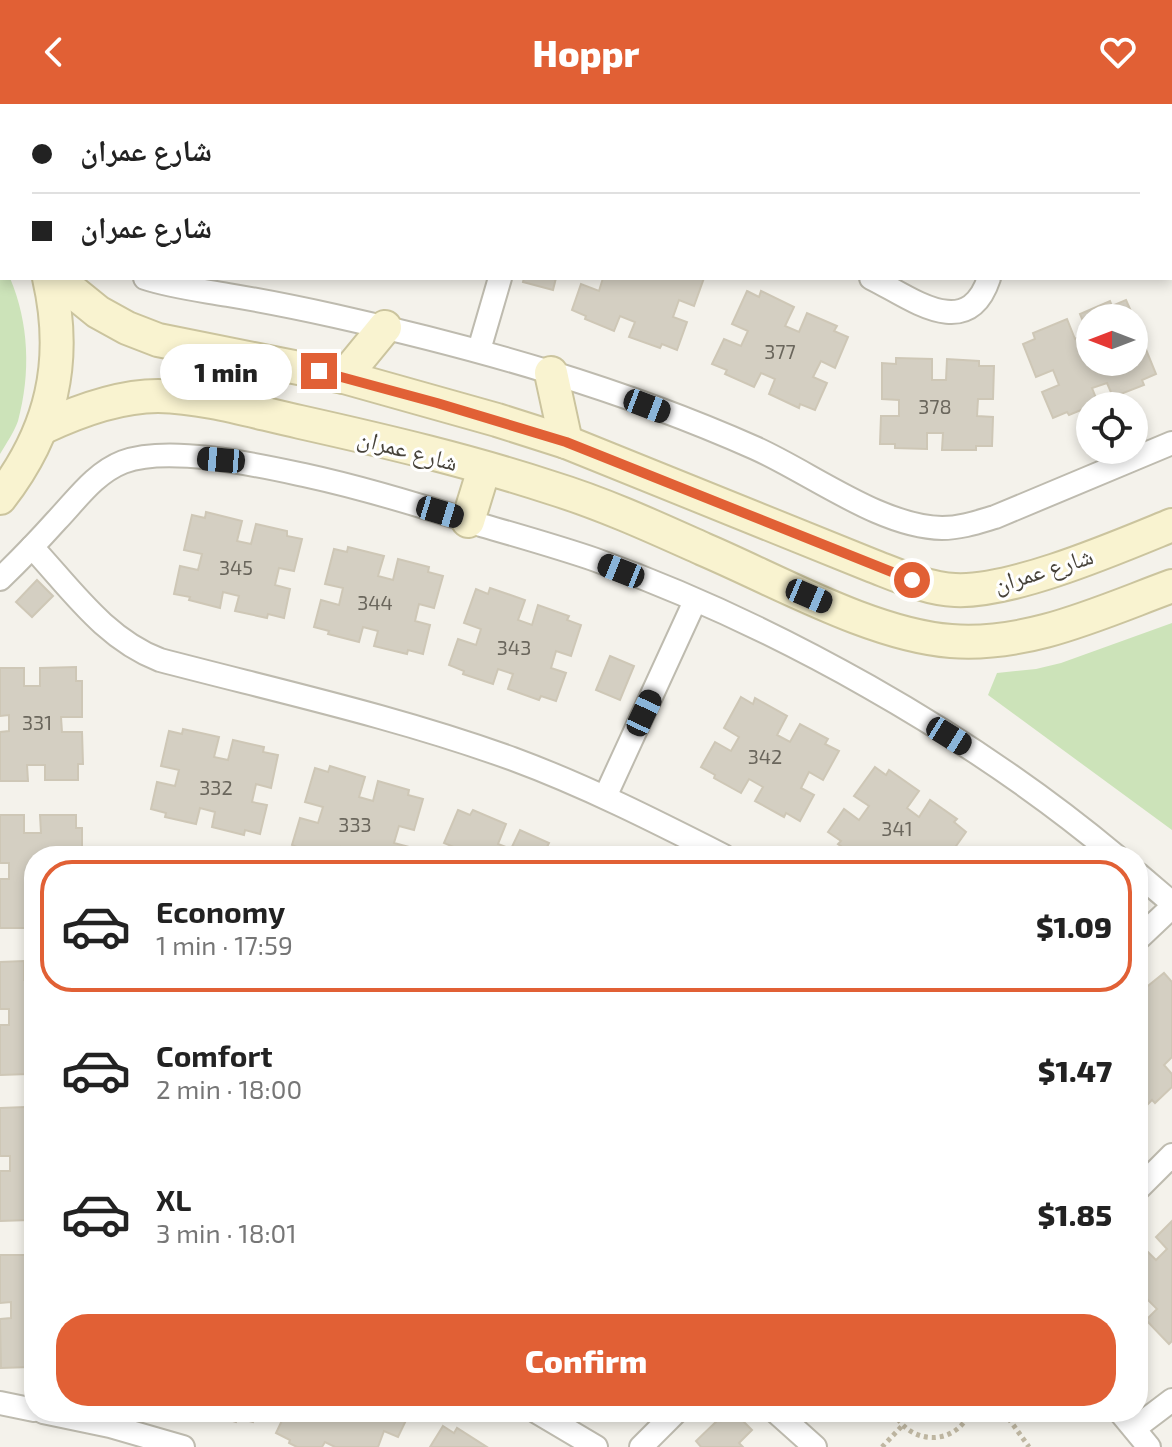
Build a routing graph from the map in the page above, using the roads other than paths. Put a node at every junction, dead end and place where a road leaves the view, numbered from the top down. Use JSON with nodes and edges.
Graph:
{"nodes":[{"id":1,"x":49,"y":280,"type":"edge"},
{"id":2,"x":58,"y":280,"type":"edge"},
{"id":3,"x":155,"y":280,"type":"edge"},
{"id":4,"x":499,"y":280,"type":"edge"},
{"id":5,"x":875,"y":280,"type":"edge"},
{"id":6,"x":988,"y":280,"type":"edge"},
{"id":7,"x":385,"y":327,"type":"junction"},
{"id":8,"x":479,"y":350,"type":"junction"},
{"id":9,"x":224,"y":353,"type":"junction"},
{"id":10,"x":551,"y":373,"type":"junction"},
{"id":11,"x":344,"y":377,"type":"junction"},
{"id":12,"x":213,"y":402,"type":"junction"},
{"id":13,"x":42,"y":428,"type":"junction"},
{"id":14,"x":566,"y":442,"type":"junction"},
{"id":15,"x":1172,"y":443,"type":"edge"},
{"id":16,"x":484,"y":469,"type":"junction"},
{"id":17,"x":0,"y":498,"type":"edge"},
{"id":18,"x":468,"y":521,"type":"junction"},
{"id":19,"x":1172,"y":525,"type":"edge"},
{"id":20,"x":804,"y":539,"type":"junction"},
{"id":21,"x":32,"y":547,"type":"junction"},
{"id":22,"x":0,"y":579,"type":"edge"},
{"id":23,"x":784,"y":585,"type":"junction"},
{"id":24,"x":1172,"y":586,"type":"edge"},
{"id":25,"x":695,"y":601,"type":"junction"},
{"id":26,"x":605,"y":797,"type":"junction"},
{"id":27,"x":704,"y":846,"type":"edge"},
{"id":28,"x":1103,"y":846,"type":"edge"},
{"id":29,"x":1148,"y":883,"type":"edge"},
{"id":30,"x":1172,"y":905,"type":"edge"},
{"id":31,"x":1148,"y":929,"type":"edge"},
{"id":32,"x":1172,"y":1155,"type":"edge"},
{"id":33,"x":1148,"y":1179,"type":"edge"},
{"id":34,"x":1172,"y":1400,"type":"edge"},
{"id":35,"x":0,"y":1403,"type":"edge"},
{"id":36,"x":24,"y":1408,"type":"edge"},
{"id":37,"x":1148,"y":1411,"type":"edge"},
{"id":38,"x":120,"y":1422,"type":"edge"},
{"id":39,"x":554,"y":1422,"type":"edge"},
{"id":40,"x":667,"y":1422,"type":"edge"},
{"id":41,"x":787,"y":1422,"type":"edge"},
{"id":42,"x":1130,"y":1422,"type":"edge"},
{"id":43,"x":183,"y":1447,"type":"edge"},
{"id":44,"x":596,"y":1447,"type":"edge"},
{"id":45,"x":641,"y":1447,"type":"edge"},
{"id":46,"x":815,"y":1447,"type":"edge"},
{"id":47,"x":1149,"y":1447,"type":"edge"}],
"edges":[{"from":1,"to":13,"type":"street"},
{"from":2,"to":9,"type":"street","name":"شارع عمران"},
{"from":3,"to":7,"type":"street"},
{"from":4,"to":8,"type":"street"},
{"from":5,"to":6,"type":"street"},
{"from":7,"to":8,"type":"street"},
{"from":7,"to":11,"type":"street"},
{"from":8,"to":10,"type":"street"},
{"from":9,"to":11,"type":"street","name":"شارع عمران"},
{"from":9,"to":12,"type":"street"},
{"from":10,"to":14,"type":"street"},
{"from":10,"to":15,"type":"street"},
{"from":11,"to":14,"type":"street","name":"شارع عمران"},
{"from":12,"to":13,"type":"street","name":"شارع عمران"},
{"from":12,"to":16,"type":"street","name":"شارع عمران"},
{"from":13,"to":17,"type":"street"},
{"from":14,"to":20,"type":"street","name":"شارع عمران"},
{"from":16,"to":18,"type":"street"},
{"from":16,"to":23,"type":"street","name":"شارع عمران"},
{"from":18,"to":21,"type":"street"},
{"from":18,"to":25,"type":"street"},
{"from":19,"to":20,"type":"street","name":"شارع عمران"},
{"from":20,"to":23,"type":"street"},
{"from":21,"to":22,"type":"street"},
{"from":21,"to":26,"type":"street"},
{"from":23,"to":24,"type":"street","name":"شارع عمران"},
{"from":25,"to":26,"type":"street"},
{"from":25,"to":28,"type":"street"},
{"from":26,"to":27,"type":"street"},
{"from":29,"to":30,"type":"street"},
{"from":30,"to":31,"type":"street"},
{"from":32,"to":33,"type":"street"},
{"from":34,"to":37,"type":"street"},
{"from":35,"to":36,"type":"street"},
{"from":38,"to":43,"type":"street"},
{"from":39,"to":44,"type":"street"},
{"from":40,"to":45,"type":"street"},
{"from":41,"to":46,"type":"street"},
{"from":42,"to":47,"type":"street"}]}
